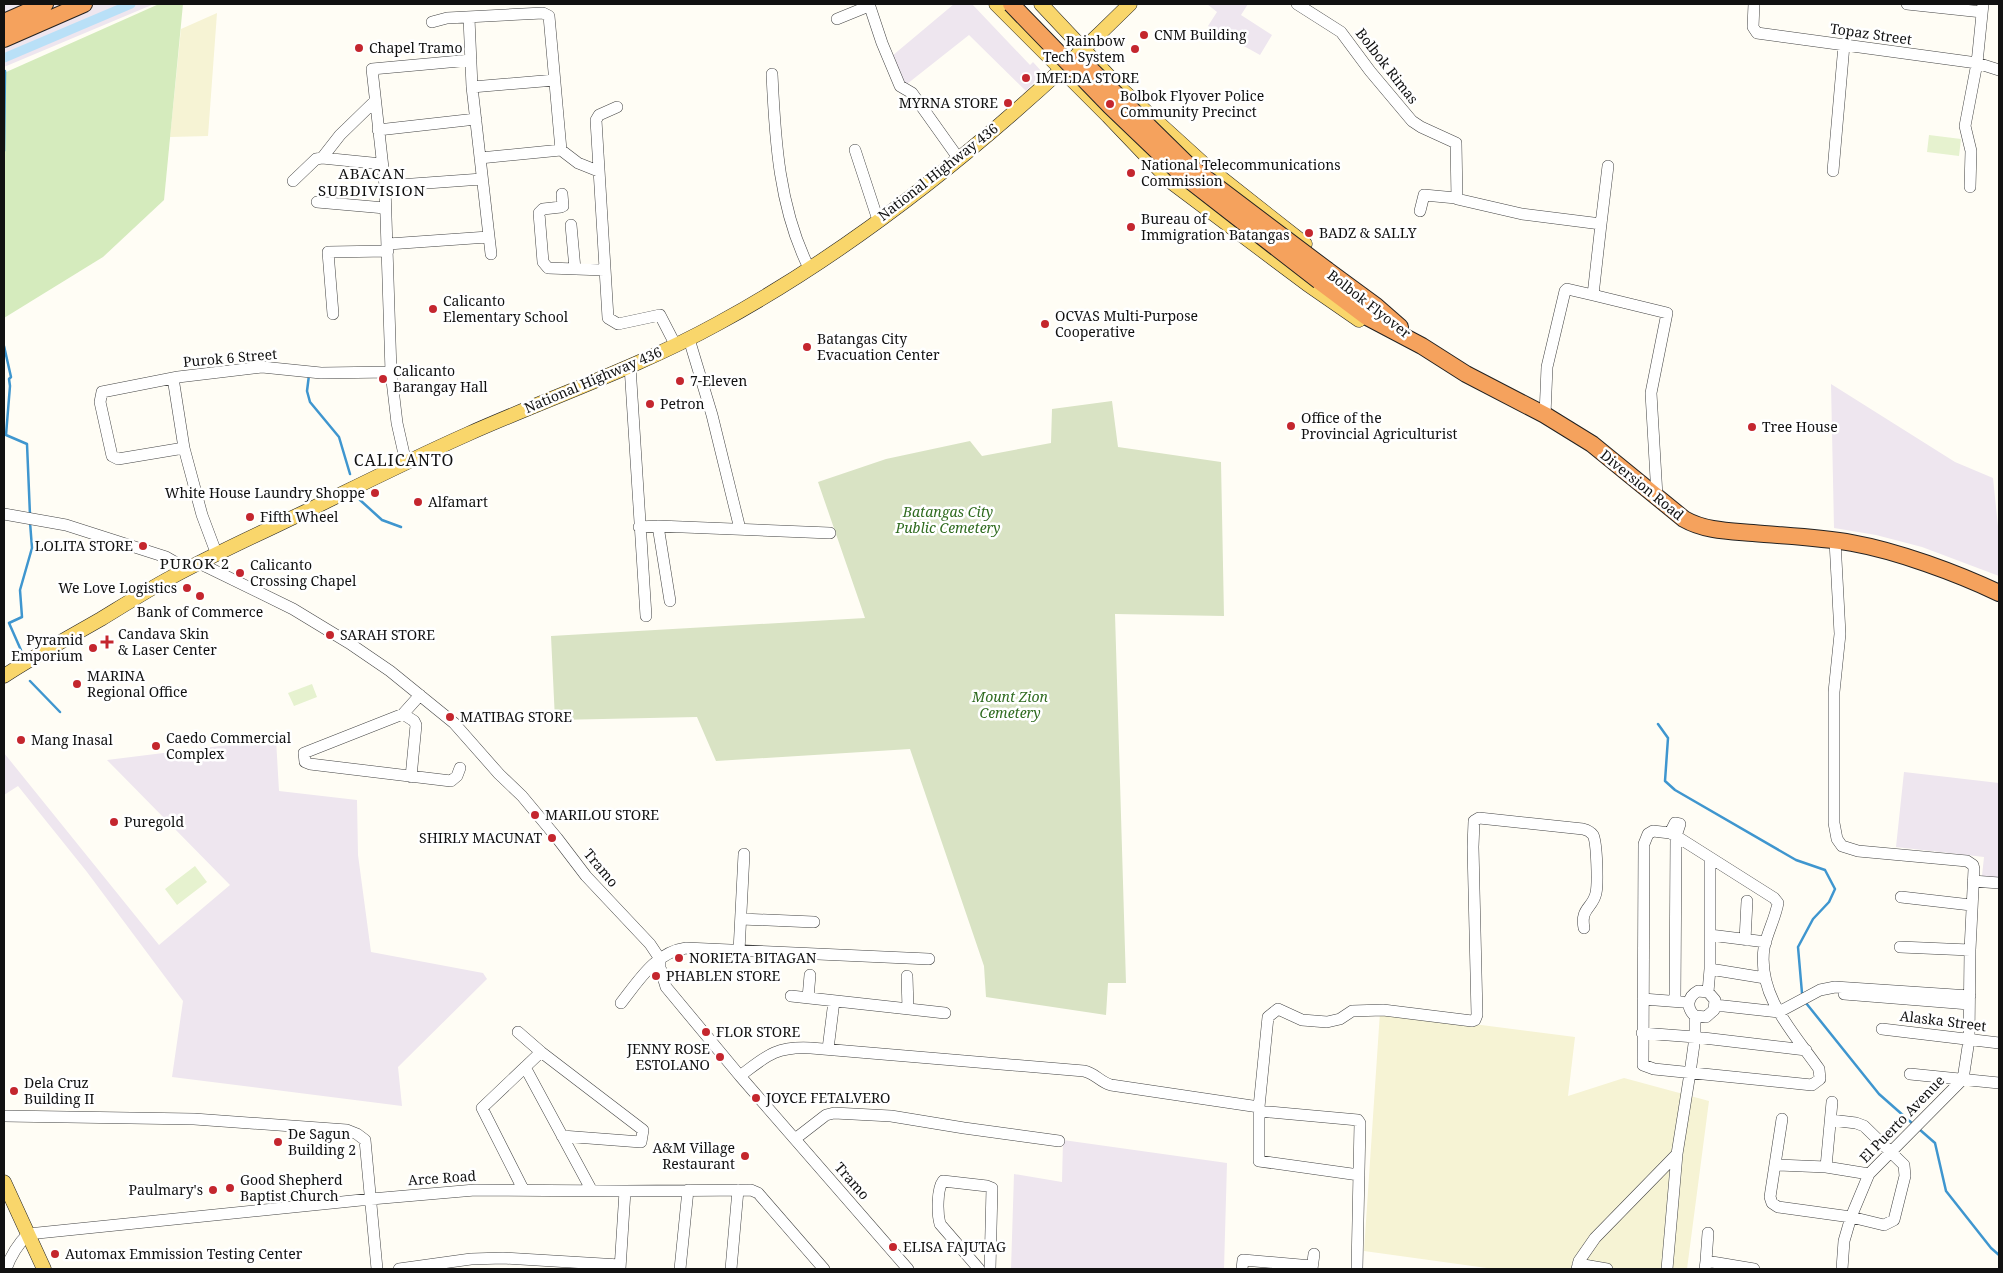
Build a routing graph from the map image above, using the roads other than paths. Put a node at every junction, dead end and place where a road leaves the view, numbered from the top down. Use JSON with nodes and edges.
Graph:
{"nodes":[{"id":1,"x":45,"y":4,"type":"edge"},
{"id":2,"x":84,"y":4,"type":"edge"},
{"id":3,"x":996,"y":4,"type":"edge"},
{"id":4,"x":1010,"y":4,"type":"edge"},
{"id":5,"x":1026,"y":4,"type":"edge"},
{"id":6,"x":1041,"y":4,"type":"edge"},
{"id":7,"x":1130,"y":4,"type":"edge"},
{"id":8,"x":1297,"y":4,"type":"edge"},
{"id":9,"x":1754,"y":4,"type":"edge"},
{"id":10,"x":1907,"y":4,"type":"edge"},
{"id":11,"x":869,"y":5,"type":"edge"},
{"id":12,"x":1932,"y":5,"type":"edge"},
{"id":13,"x":1983,"y":8,"type":"edge"},
{"id":14,"x":469,"y":18,"type":"junction"},
{"id":15,"x":837,"y":19,"type":"dead end"},
{"id":16,"x":432,"y":22,"type":"dead end"},
{"id":17,"x":9,"y":28,"type":"edge"},
{"id":18,"x":1844,"y":45,"type":"junction"},
{"id":19,"x":1084,"y":48,"type":"junction"},
{"id":20,"x":471,"y":60,"type":"junction"},
{"id":21,"x":1977,"y":63,"type":"junction"},
{"id":22,"x":1061,"y":69,"type":"junction"},
{"id":23,"x":1999,"y":70,"type":"edge"},
{"id":24,"x":772,"y":74,"type":"dead end"},
{"id":25,"x":555,"y":80,"type":"junction"},
{"id":26,"x":472,"y":86,"type":"junction"},
{"id":27,"x":374,"y":102,"type":"junction"},
{"id":28,"x":617,"y":107,"type":"dead end"},
{"id":29,"x":476,"y":119,"type":"junction"},
{"id":30,"x":378,"y":130,"type":"junction"},
{"id":31,"x":561,"y":150,"type":"junction"},
{"id":32,"x":855,"y":150,"type":"dead end"},
{"id":33,"x":322,"y":158,"type":"junction"},
{"id":34,"x":480,"y":158,"type":"junction"},
{"id":35,"x":959,"y":159,"type":"junction"},
{"id":36,"x":382,"y":164,"type":"junction"},
{"id":37,"x":1608,"y":166,"type":"dead end"},
{"id":38,"x":598,"y":171,"type":"junction"},
{"id":39,"x":1833,"y":171,"type":"dead end"},
{"id":40,"x":482,"y":179,"type":"junction"},
{"id":41,"x":293,"y":181,"type":"dead end"},
{"id":42,"x":385,"y":186,"type":"junction"},
{"id":43,"x":1970,"y":187,"type":"dead end"},
{"id":44,"x":562,"y":194,"type":"dead end"},
{"id":45,"x":1456,"y":198,"type":"junction"},
{"id":46,"x":317,"y":202,"type":"dead end"},
{"id":47,"x":385,"y":208,"type":"junction"},
{"id":48,"x":1420,"y":211,"type":"dead end"},
{"id":49,"x":878,"y":220,"type":"junction"},
{"id":50,"x":571,"y":224,"type":"dead end"},
{"id":51,"x":1601,"y":224,"type":"junction"},
{"id":52,"x":488,"y":237,"type":"junction"},
{"id":53,"x":388,"y":248,"type":"junction"},
{"id":54,"x":491,"y":254,"type":"dead end"},
{"id":55,"x":809,"y":268,"type":"junction"},
{"id":56,"x":576,"y":269,"type":"junction"},
{"id":57,"x":604,"y":270,"type":"junction"},
{"id":58,"x":1323,"y":275,"type":"junction"},
{"id":59,"x":1593,"y":295,"type":"junction"},
{"id":60,"x":333,"y":314,"type":"dead end"},
{"id":61,"x":689,"y":340,"type":"junction"},
{"id":62,"x":676,"y":346,"type":"junction"},
{"id":63,"x":1422,"y":346,"type":"junction"},
{"id":64,"x":630,"y":366,"type":"junction"},
{"id":65,"x":391,"y":372,"type":"junction"},
{"id":66,"x":173,"y":378,"type":"junction"},
{"id":67,"x":1545,"y":416,"type":"junction"},
{"id":68,"x":184,"y":448,"type":"junction"},
{"id":69,"x":406,"y":463,"type":"junction"},
{"id":70,"x":1657,"y":496,"type":"junction"},
{"id":71,"x":4,"y":514,"type":"edge"},
{"id":72,"x":658,"y":526,"type":"junction"},
{"id":73,"x":639,"y":527,"type":"junction"},
{"id":74,"x":740,"y":529,"type":"junction"},
{"id":75,"x":830,"y":533,"type":"dead end"},
{"id":76,"x":1835,"y":541,"type":"junction"},
{"id":77,"x":217,"y":555,"type":"junction"},
{"id":78,"x":193,"y":566,"type":"junction"},
{"id":79,"x":1999,"y":593,"type":"edge"},
{"id":80,"x":670,"y":601,"type":"dead end"},
{"id":81,"x":646,"y":616,"type":"dead end"},
{"id":82,"x":4,"y":676,"type":"edge"},
{"id":83,"x":420,"y":696,"type":"junction"},
{"id":84,"x":404,"y":714,"type":"junction"},
{"id":85,"x":460,"y":768,"type":"dead end"},
{"id":86,"x":411,"y":777,"type":"junction"},
{"id":87,"x":1673,"y":835,"type":"junction"},
{"id":88,"x":744,"y":854,"type":"dead end"},
{"id":89,"x":1710,"y":859,"type":"junction"},
{"id":90,"x":1973,"y":881,"type":"junction"},
{"id":91,"x":1999,"y":883,"type":"edge"},
{"id":92,"x":1901,"y":897,"type":"dead end"},
{"id":93,"x":1747,"y":901,"type":"dead end"},
{"id":94,"x":1971,"y":905,"type":"junction"},
{"id":95,"x":741,"y":919,"type":"junction"},
{"id":96,"x":814,"y":922,"type":"dead end"},
{"id":97,"x":1584,"y":928,"type":"dead end"},
{"id":98,"x":1710,"y":935,"type":"junction"},
{"id":99,"x":1745,"y":940,"type":"junction"},
{"id":100,"x":1766,"y":942,"type":"junction"},
{"id":101,"x":1900,"y":946,"type":"dead end"},
{"id":102,"x":1970,"y":950,"type":"junction"},
{"id":103,"x":739,"y":951,"type":"junction"},
{"id":104,"x":660,"y":958,"type":"junction"},
{"id":105,"x":929,"y":959,"type":"dead end"},
{"id":106,"x":1710,"y":969,"type":"junction"},
{"id":107,"x":810,"y":975,"type":"dead end"},
{"id":108,"x":906,"y":976,"type":"dead end"},
{"id":109,"x":1765,"y":978,"type":"junction"},
{"id":110,"x":1708,"y":992,"type":"junction"},
{"id":111,"x":791,"y":996,"type":"dead end"},
{"id":112,"x":808,"y":998,"type":"junction"},
{"id":113,"x":1643,"y":999,"type":"junction"},
{"id":114,"x":1970,"y":1000,"type":"junction"},
{"id":115,"x":834,"y":1001,"type":"junction"},
{"id":116,"x":621,"y":1002,"type":"dead end"},
{"id":117,"x":1675,"y":1002,"type":"junction"},
{"id":118,"x":1688,"y":1002,"type":"junction"},
{"id":119,"x":1715,"y":1005,"type":"junction"},
{"id":120,"x":908,"y":1009,"type":"junction"},
{"id":121,"x":1779,"y":1012,"type":"junction"},
{"id":122,"x":945,"y":1013,"type":"dead end"},
{"id":123,"x":1696,"y":1016,"type":"junction"},
{"id":124,"x":1882,"y":1029,"type":"dead end"},
{"id":125,"x":518,"y":1032,"type":"dead end"},
{"id":126,"x":1642,"y":1033,"type":"junction"},
{"id":127,"x":1695,"y":1037,"type":"junction"},
{"id":128,"x":1969,"y":1040,"type":"junction"},
{"id":129,"x":1999,"y":1043,"type":"edge"},
{"id":130,"x":828,"y":1049,"type":"junction"},
{"id":131,"x":1806,"y":1050,"type":"junction"},
{"id":132,"x":541,"y":1052,"type":"junction"},
{"id":133,"x":525,"y":1066,"type":"junction"},
{"id":134,"x":1690,"y":1073,"type":"junction"},
{"id":135,"x":1910,"y":1074,"type":"dead end"},
{"id":136,"x":740,"y":1076,"type":"junction"},
{"id":137,"x":1963,"y":1079,"type":"junction"},
{"id":138,"x":1999,"y":1083,"type":"edge"},
{"id":139,"x":1832,"y":1102,"type":"dead end"},
{"id":140,"x":1259,"y":1109,"type":"junction"},
{"id":141,"x":4,"y":1116,"type":"edge"},
{"id":142,"x":1782,"y":1119,"type":"dead end"},
{"id":143,"x":1831,"y":1120,"type":"junction"},
{"id":144,"x":562,"y":1136,"type":"junction"},
{"id":145,"x":795,"y":1140,"type":"junction"},
{"id":146,"x":1059,"y":1141,"type":"dead end"},
{"id":147,"x":1891,"y":1151,"type":"junction"},
{"id":148,"x":1677,"y":1154,"type":"junction"},
{"id":149,"x":1775,"y":1165,"type":"junction"},
{"id":150,"x":1826,"y":1167,"type":"junction"},
{"id":151,"x":1869,"y":1174,"type":"junction"},
{"id":152,"x":1360,"y":1175,"type":"junction"},
{"id":153,"x":4,"y":1182,"type":"edge"},
{"id":154,"x":523,"y":1189,"type":"junction"},
{"id":155,"x":688,"y":1190,"type":"junction"},
{"id":156,"x":738,"y":1190,"type":"junction"},
{"id":157,"x":592,"y":1191,"type":"junction"},
{"id":158,"x":625,"y":1191,"type":"junction"},
{"id":159,"x":371,"y":1198,"type":"junction"},
{"id":160,"x":1851,"y":1217,"type":"junction"},
{"id":161,"x":1708,"y":1233,"type":"dead end"},
{"id":162,"x":28,"y":1234,"type":"junction"},
{"id":163,"x":1314,"y":1254,"type":"dead end"},
{"id":164,"x":1706,"y":1265,"type":"edge"},
{"id":165,"x":1279,"y":1266,"type":"edge"},
{"id":166,"x":620,"y":1267,"type":"edge"},
{"id":167,"x":1577,"y":1267,"type":"edge"},
{"id":168,"x":1312,"y":1268,"type":"edge"},
{"id":169,"x":6,"y":1269,"type":"edge"},
{"id":170,"x":44,"y":1269,"type":"edge"},
{"id":171,"x":377,"y":1269,"type":"edge"},
{"id":172,"x":399,"y":1269,"type":"edge"},
{"id":173,"x":680,"y":1269,"type":"edge"},
{"id":174,"x":731,"y":1269,"type":"edge"},
{"id":175,"x":824,"y":1269,"type":"edge"},
{"id":176,"x":908,"y":1269,"type":"edge"},
{"id":177,"x":979,"y":1269,"type":"edge"},
{"id":178,"x":990,"y":1269,"type":"edge"},
{"id":179,"x":1242,"y":1269,"type":"edge"},
{"id":180,"x":1357,"y":1269,"type":"edge"},
{"id":181,"x":1607,"y":1269,"type":"edge"},
{"id":182,"x":1667,"y":1269,"type":"edge"},
{"id":183,"x":1754,"y":1269,"type":"edge"},
{"id":184,"x":1842,"y":1269,"type":"edge"}],
"edges":[{"from":1,"to":17,"type":"highway"},
{"from":2,"to":17,"type":"highway"},
{"from":3,"to":22,"type":"main road","name":"Diversion Road"},
{"from":4,"to":58,"type":"highway","name":"Bolbok Flyover","bridge":true},
{"from":5,"to":58,"type":"highway","name":"Bolbok Flyover","bridge":true},
{"from":6,"to":19,"type":"main road","name":"Diversion Road"},
{"from":7,"to":19,"type":"main road","name":"National Highway 436"},
{"from":8,"to":45,"type":"street","name":"Bolbok Rimas"},
{"from":9,"to":18,"type":"street","name":"Topaz Street"},
{"from":10,"to":12,"type":"street"},
{"from":11,"to":15,"type":"street"},
{"from":11,"to":35,"type":"street"},
{"from":12,"to":13,"type":"street"},
{"from":13,"to":21,"type":"street"},
{"from":14,"to":16,"type":"street"},
{"from":14,"to":20,"type":"street"},
{"from":14,"to":25,"type":"street"},
{"from":18,"to":21,"type":"street","name":"Topaz Street"},
{"from":18,"to":39,"type":"street"},
{"from":19,"to":22,"type":"main road","name":"National Highway 436"},
{"from":19,"to":63,"type":"main road","name":"Diversion Road"},
{"from":20,"to":26,"type":"street"},
{"from":20,"to":27,"type":"street"},
{"from":21,"to":23,"type":"street","name":"Topaz Street"},
{"from":21,"to":43,"type":"street"},
{"from":22,"to":35,"type":"main road","name":"National Highway 436"},
{"from":22,"to":63,"type":"main road","name":"Diversion Road"},
{"from":24,"to":55,"type":"street"},
{"from":25,"to":26,"type":"street"},
{"from":25,"to":31,"type":"street"},
{"from":26,"to":29,"type":"street"},
{"from":27,"to":30,"type":"street"},
{"from":27,"to":33,"type":"street"},
{"from":28,"to":38,"type":"street"},
{"from":29,"to":30,"type":"street"},
{"from":29,"to":34,"type":"street"},
{"from":30,"to":36,"type":"street"},
{"from":31,"to":34,"type":"street"},
{"from":31,"to":38,"type":"street"},
{"from":32,"to":49,"type":"street"},
{"from":33,"to":36,"type":"street"},
{"from":33,"to":41,"type":"street"},
{"from":34,"to":40,"type":"street"},
{"from":35,"to":49,"type":"main road","name":"National Highway 436"},
{"from":36,"to":42,"type":"street"},
{"from":37,"to":51,"type":"street"},
{"from":38,"to":57,"type":"street"},
{"from":40,"to":42,"type":"street"},
{"from":40,"to":52,"type":"street"},
{"from":42,"to":47,"type":"street"},
{"from":44,"to":56,"type":"street"},
{"from":45,"to":48,"type":"street"},
{"from":45,"to":51,"type":"street"},
{"from":46,"to":47,"type":"street"},
{"from":47,"to":53,"type":"street"},
{"from":49,"to":55,"type":"main road","name":"National Highway 436"},
{"from":50,"to":56,"type":"street"},
{"from":51,"to":59,"type":"street"},
{"from":52,"to":53,"type":"street"},
{"from":52,"to":54,"type":"street"},
{"from":53,"to":60,"type":"street"},
{"from":53,"to":65,"type":"street"},
{"from":55,"to":61,"type":"main road","name":"National Highway 436"},
{"from":56,"to":57,"type":"street"},
{"from":57,"to":62,"type":"street"},
{"from":58,"to":63,"type":"highway","name":"Bolbok Flyover"},
{"from":59,"to":67,"type":"street"},
{"from":59,"to":70,"type":"street"},
{"from":61,"to":62,"type":"main road","name":"National Highway 436"},
{"from":61,"to":74,"type":"street"},
{"from":62,"to":64,"type":"main road","name":"National Highway 436"},
{"from":63,"to":67,"type":"highway","name":"Diversion Road"},
{"from":64,"to":69,"type":"main road","name":"National Highway 436"},
{"from":64,"to":73,"type":"street"},
{"from":65,"to":66,"type":"street","name":"Purok 6 Street"},
{"from":65,"to":69,"type":"street"},
{"from":66,"to":68,"type":"street"},
{"from":66,"to":68,"type":"street","name":"Purok 6 Street"},
{"from":67,"to":70,"type":"highway","name":"Diversion Road"},
{"from":68,"to":77,"type":"street"},
{"from":69,"to":77,"type":"main road","name":"National Highway 436"},
{"from":70,"to":76,"type":"highway","name":"Diversion Road"},
{"from":71,"to":78,"type":"street","name":"Tramo"},
{"from":72,"to":73,"type":"street"},
{"from":72,"to":74,"type":"street"},
{"from":72,"to":80,"type":"street"},
{"from":73,"to":81,"type":"street"},
{"from":74,"to":75,"type":"street"},
{"from":76,"to":79,"type":"highway","name":"Diversion Road"},
{"from":76,"to":90,"type":"street","name":"El Puerto Avenue"},
{"from":77,"to":78,"type":"main road","name":"National Highway 436"},
{"from":78,"to":82,"type":"main road","name":"National Highway 436"},
{"from":78,"to":83,"type":"street","name":"Tramo"},
{"from":83,"to":84,"type":"street"},
{"from":83,"to":104,"type":"street","name":"Tramo"},
{"from":84,"to":86,"type":"street"},
{"from":84,"to":86,"type":"street"},
{"from":85,"to":86,"type":"street"},
{"from":87,"to":89,"type":"street"},
{"from":87,"to":113,"type":"street"},
{"from":87,"to":117,"type":"street"},
{"from":88,"to":95,"type":"street"},
{"from":89,"to":98,"type":"street"},
{"from":89,"to":100,"type":"street"},
{"from":90,"to":91,"type":"street"},
{"from":90,"to":94,"type":"street","name":"El Puerto Avenue"},
{"from":92,"to":94,"type":"street"},
{"from":93,"to":99,"type":"street"},
{"from":94,"to":102,"type":"street","name":"El Puerto Avenue"},
{"from":95,"to":96,"type":"street"},
{"from":95,"to":103,"type":"street"},
{"from":97,"to":140,"type":"street"},
{"from":98,"to":99,"type":"street"},
{"from":98,"to":106,"type":"street"},
{"from":99,"to":100,"type":"street"},
{"from":100,"to":109,"type":"street"},
{"from":101,"to":102,"type":"street"},
{"from":102,"to":114,"type":"street","name":"El Puerto Avenue"},
{"from":103,"to":104,"type":"street"},
{"from":103,"to":105,"type":"street"},
{"from":104,"to":116,"type":"street"},
{"from":104,"to":136,"type":"street","name":"Tramo"},
{"from":106,"to":109,"type":"street"},
{"from":106,"to":110,"type":"street"},
{"from":107,"to":112,"type":"street"},
{"from":108,"to":120,"type":"street"},
{"from":109,"to":121,"type":"street"},
{"from":110,"to":118,"type":"street"},
{"from":110,"to":119,"type":"street"},
{"from":111,"to":112,"type":"street"},
{"from":112,"to":115,"type":"street"},
{"from":113,"to":117,"type":"street"},
{"from":113,"to":126,"type":"street"},
{"from":114,"to":121,"type":"street"},
{"from":114,"to":128,"type":"street","name":"El Puerto Avenue"},
{"from":115,"to":120,"type":"street"},
{"from":115,"to":130,"type":"street"},
{"from":117,"to":118,"type":"street"},
{"from":118,"to":123,"type":"street"},
{"from":119,"to":121,"type":"street"},
{"from":119,"to":123,"type":"street"},
{"from":120,"to":122,"type":"street"},
{"from":121,"to":131,"type":"street"},
{"from":123,"to":127,"type":"street"},
{"from":124,"to":128,"type":"street","name":"Alaska Street"},
{"from":125,"to":132,"type":"street"},
{"from":126,"to":127,"type":"street"},
{"from":126,"to":134,"type":"street"},
{"from":127,"to":131,"type":"street"},
{"from":127,"to":134,"type":"street"},
{"from":128,"to":129,"type":"street","name":"Alaska Street"},
{"from":128,"to":137,"type":"street","name":"El Puerto Avenue"},
{"from":130,"to":136,"type":"street"},
{"from":130,"to":140,"type":"street"},
{"from":131,"to":134,"type":"street"},
{"from":132,"to":133,"type":"street"},
{"from":132,"to":144,"type":"street"},
{"from":133,"to":144,"type":"street"},
{"from":133,"to":154,"type":"street"},
{"from":134,"to":148,"type":"street"},
{"from":135,"to":137,"type":"street"},
{"from":136,"to":145,"type":"street","name":"Tramo"},
{"from":137,"to":138,"type":"street"},
{"from":137,"to":147,"type":"street","name":"El Puerto Avenue"},
{"from":139,"to":143,"type":"street"},
{"from":140,"to":152,"type":"street"},
{"from":140,"to":152,"type":"street"},
{"from":141,"to":159,"type":"street"},
{"from":142,"to":149,"type":"street"},
{"from":143,"to":147,"type":"street"},
{"from":143,"to":150,"type":"street"},
{"from":144,"to":157,"type":"street"},
{"from":145,"to":146,"type":"street"},
{"from":145,"to":176,"type":"street","name":"Tramo"},
{"from":147,"to":151,"type":"street","name":"El Puerto Avenue"},
{"from":147,"to":160,"type":"street"},
{"from":148,"to":167,"type":"street"},
{"from":148,"to":182,"type":"street"},
{"from":149,"to":150,"type":"street"},
{"from":149,"to":160,"type":"street"},
{"from":150,"to":151,"type":"street"},
{"from":151,"to":160,"type":"street","name":"El Puerto Avenue"},
{"from":152,"to":180,"type":"street"},
{"from":153,"to":162,"type":"main road"},
{"from":154,"to":157,"type":"street","name":"Arce Road"},
{"from":154,"to":159,"type":"street","name":"Arce Road"},
{"from":155,"to":156,"type":"street","name":"Arce Road"},
{"from":155,"to":158,"type":"street","name":"Arce Road"},
{"from":155,"to":173,"type":"street"},
{"from":156,"to":174,"type":"street"},
{"from":156,"to":175,"type":"street","name":"Arce Road"},
{"from":157,"to":158,"type":"street","name":"Arce Road"},
{"from":158,"to":166,"type":"street"},
{"from":159,"to":162,"type":"street","name":"Arce Road"},
{"from":159,"to":171,"type":"street"},
{"from":160,"to":184,"type":"street","name":"El Puerto Avenue"},
{"from":161,"to":164,"type":"street"},
{"from":162,"to":169,"type":"street"},
{"from":162,"to":170,"type":"main road"},
{"from":163,"to":168,"type":"street"},
{"from":164,"to":183,"type":"street"},
{"from":165,"to":168,"type":"street"},
{"from":165,"to":179,"type":"street"},
{"from":166,"to":172,"type":"street"},
{"from":167,"to":181,"type":"street"},
{"from":177,"to":178,"type":"street"}]}
